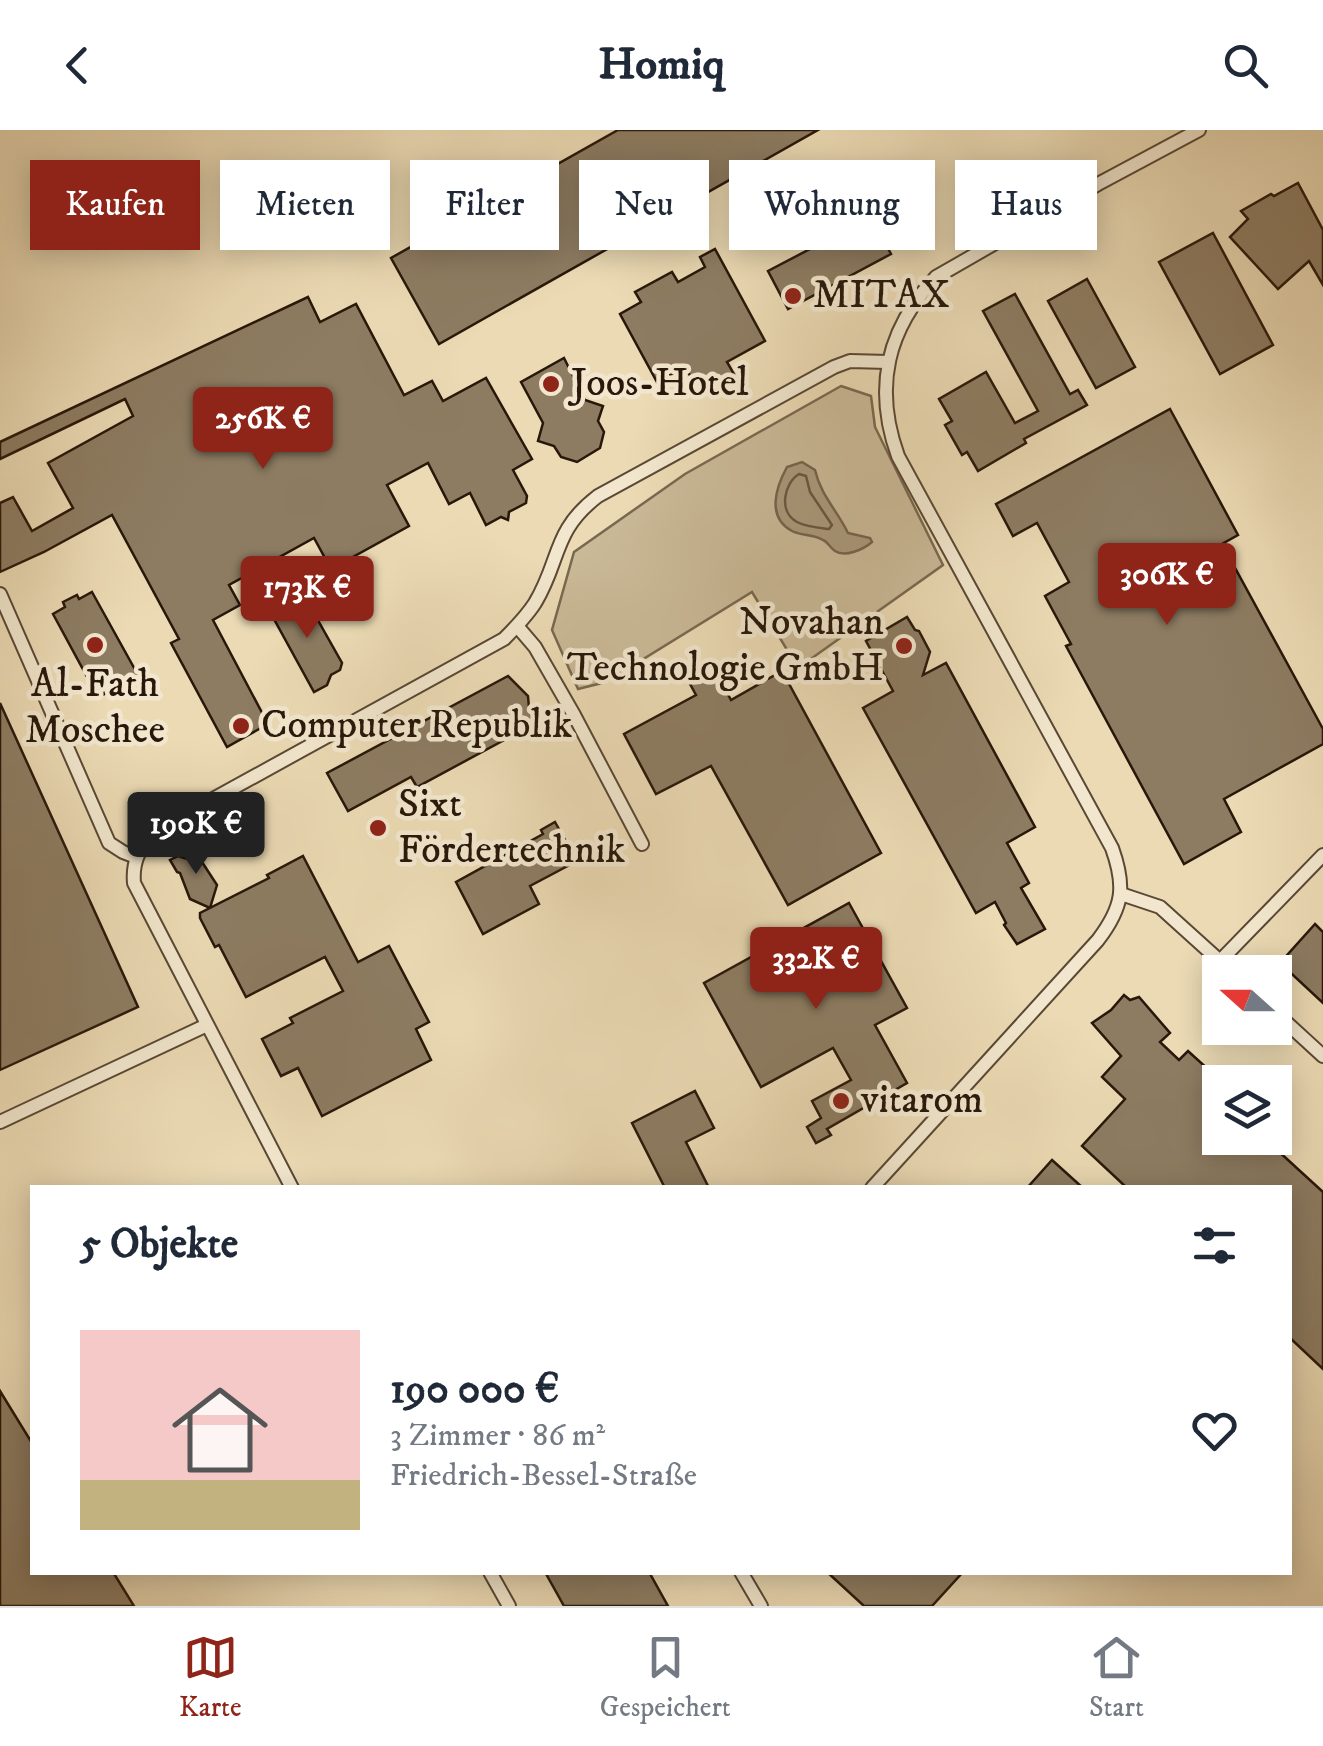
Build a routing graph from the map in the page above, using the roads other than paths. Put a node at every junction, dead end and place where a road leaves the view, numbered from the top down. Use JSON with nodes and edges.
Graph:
{"nodes":[{"id":1,"x":1199,"y":130,"type":"edge"},
{"id":2,"x":888,"y":362,"type":"junction"},
{"id":3,"x":0,"y":594,"type":"edge"},
{"id":4,"x":517,"y":626,"type":"junction"},
{"id":5,"x":642,"y":844,"type":"dead end"},
{"id":6,"x":1323,"y":856,"type":"edge"},
{"id":7,"x":136,"y":857,"type":"junction"},
{"id":8,"x":1121,"y":894,"type":"junction"},
{"id":9,"x":1213,"y":955,"type":"edge"},
{"id":10,"x":1226,"y":955,"type":"edge"},
{"id":11,"x":207,"y":1025,"type":"junction"},
{"id":12,"x":1292,"y":1028,"type":"edge"},
{"id":13,"x":1323,"y":1056,"type":"edge"},
{"id":14,"x":0,"y":1122,"type":"edge"},
{"id":15,"x":290,"y":1185,"type":"edge"},
{"id":16,"x":875,"y":1185,"type":"edge"},
{"id":17,"x":492,"y":1575,"type":"edge"},
{"id":18,"x":743,"y":1575,"type":"edge"},
{"id":19,"x":510,"y":1606,"type":"edge"},
{"id":20,"x":761,"y":1606,"type":"edge"}],
"edges":[{"from":1,"to":2,"type":"street"},
{"from":2,"to":4,"type":"street"},
{"from":2,"to":8,"type":"street"},
{"from":3,"to":7,"type":"street"},
{"from":4,"to":5,"type":"street"},
{"from":4,"to":7,"type":"street"},
{"from":6,"to":10,"type":"street"},
{"from":7,"to":11,"type":"street"},
{"from":8,"to":9,"type":"street"},
{"from":8,"to":16,"type":"street"},
{"from":11,"to":14,"type":"street"},
{"from":11,"to":15,"type":"street"},
{"from":12,"to":13,"type":"street"},
{"from":17,"to":19,"type":"street"},
{"from":18,"to":20,"type":"street"}]}
